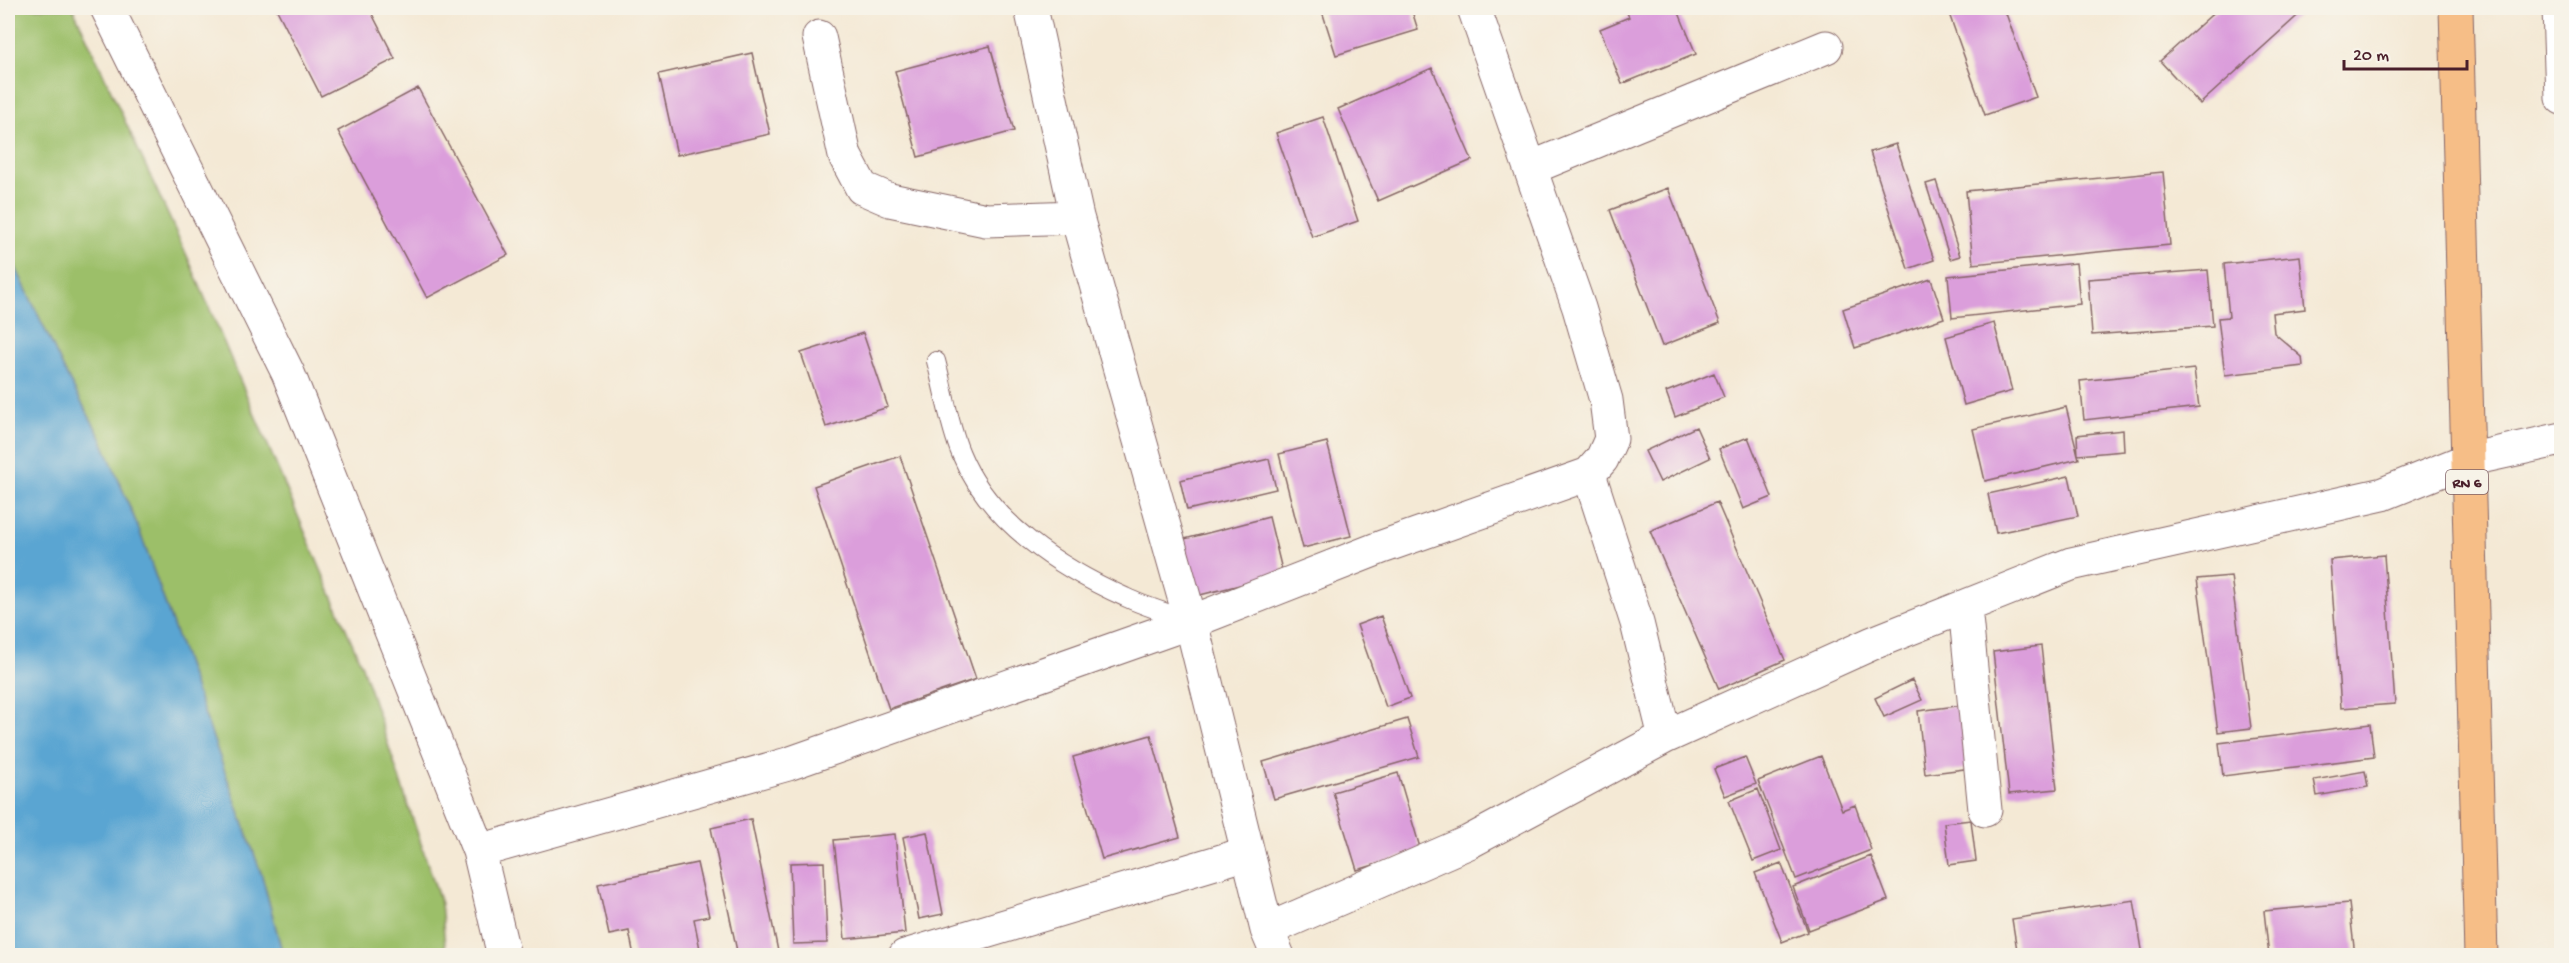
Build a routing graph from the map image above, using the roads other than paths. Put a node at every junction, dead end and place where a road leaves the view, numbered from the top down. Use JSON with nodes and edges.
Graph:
{"nodes":[{"id":1,"x":107,"y":8,"type":"edge"},
{"id":2,"x":1031,"y":8,"type":"edge"},
{"id":3,"x":1474,"y":8,"type":"edge"},
{"id":4,"x":2456,"y":8,"type":"edge"},
{"id":5,"x":2559,"y":8,"type":"edge"},
{"id":6,"x":819,"y":37,"type":"dead end"},
{"id":7,"x":1826,"y":47,"type":"dead end"},
{"id":8,"x":2562,"y":98,"type":"edge"},
{"id":9,"x":1531,"y":168,"type":"junction"},
{"id":10,"x":1077,"y":218,"type":"junction"},
{"id":11,"x":936,"y":361,"type":"dead end"},
{"id":12,"x":2562,"y":439,"type":"edge"},
{"id":13,"x":2467,"y":460,"type":"junction"},
{"id":14,"x":1589,"y":474,"type":"junction"},
{"id":15,"x":1965,"y":607,"type":"junction"},
{"id":16,"x":1191,"y":622,"type":"junction"},
{"id":17,"x":1665,"y":737,"type":"junction"},
{"id":18,"x":1985,"y":810,"type":"dead end"},
{"id":19,"x":478,"y":851,"type":"junction"},
{"id":20,"x":1248,"y":853,"type":"junction"},
{"id":21,"x":1272,"y":943,"type":"edge"},
{"id":22,"x":504,"y":956,"type":"edge"},
{"id":23,"x":905,"y":956,"type":"edge"},
{"id":24,"x":2481,"y":956,"type":"edge"}],
"edges":[{"from":1,"to":19,"type":"street"},
{"from":2,"to":10,"type":"street"},
{"from":3,"to":9,"type":"street"},
{"from":4,"to":13,"type":"main road","number":"RN 6"},
{"from":5,"to":8,"type":"street"},
{"from":6,"to":10,"type":"street"},
{"from":7,"to":9,"type":"street"},
{"from":9,"to":14,"type":"street"},
{"from":10,"to":16,"type":"street"},
{"from":11,"to":16,"type":"lane"},
{"from":12,"to":13,"type":"street"},
{"from":13,"to":15,"type":"street"},
{"from":13,"to":24,"type":"main road","number":"RN 6"},
{"from":14,"to":16,"type":"street"},
{"from":14,"to":17,"type":"street"},
{"from":15,"to":17,"type":"street"},
{"from":15,"to":18,"type":"street"},
{"from":16,"to":19,"type":"street"},
{"from":16,"to":20,"type":"street"},
{"from":17,"to":21,"type":"street"},
{"from":19,"to":22,"type":"street"},
{"from":20,"to":21,"type":"street"},
{"from":20,"to":23,"type":"street"}]}
